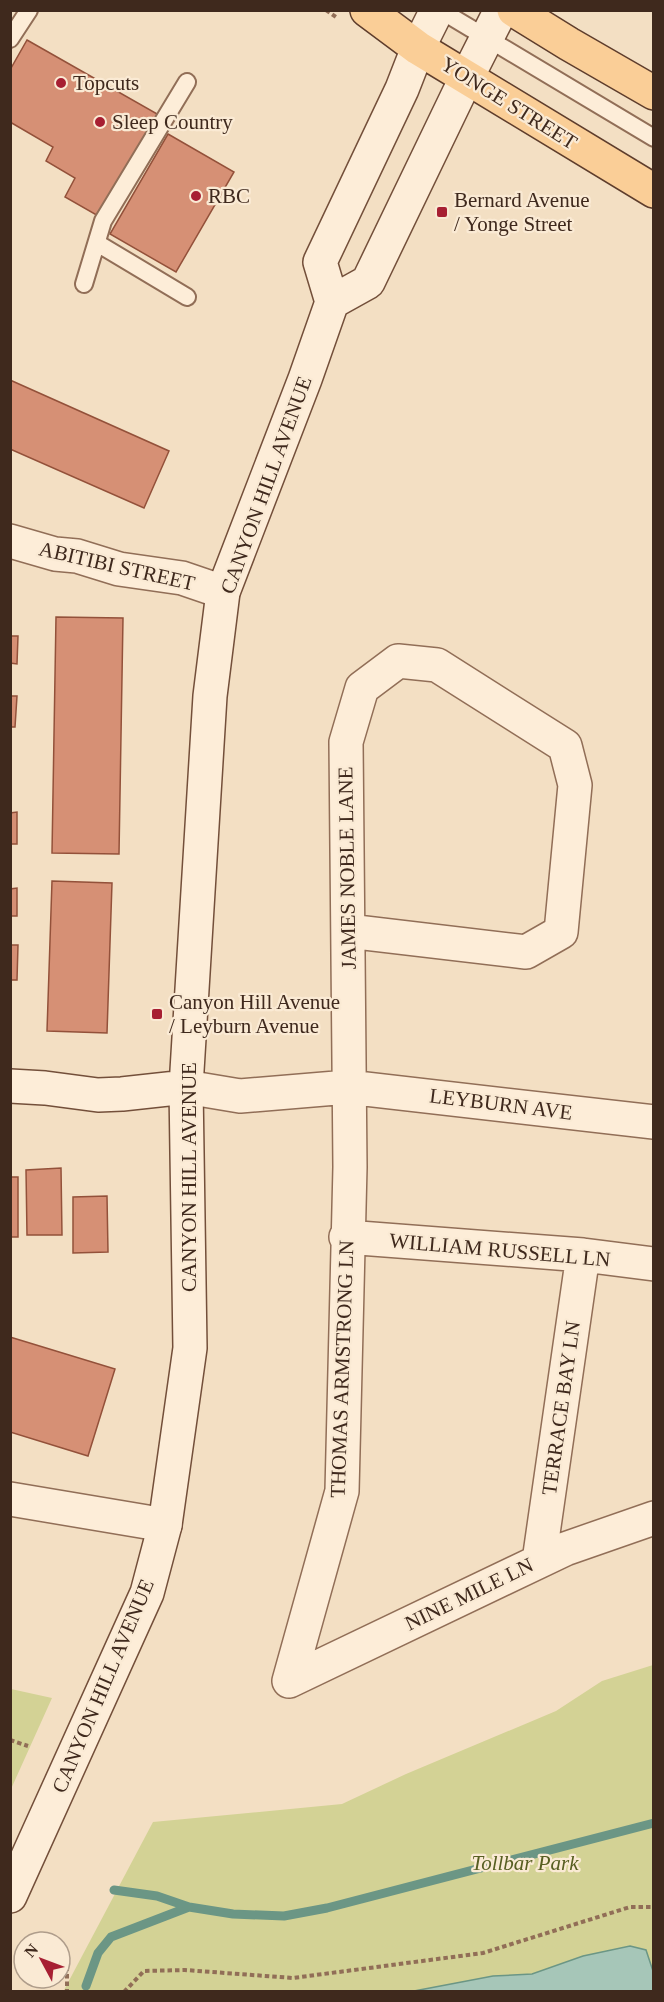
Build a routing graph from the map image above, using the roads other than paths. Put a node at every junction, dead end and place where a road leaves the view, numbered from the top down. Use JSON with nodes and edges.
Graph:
{"nodes":[{"id":1,"x":29,"y":10,"type":"edge"},
{"id":2,"x":367,"y":10,"type":"edge"},
{"id":3,"x":438,"y":10,"type":"edge"},
{"id":4,"x":514,"y":10,"type":"edge"},
{"id":5,"x":494,"y":25,"type":"edge"},
{"id":6,"x":10,"y":39,"type":"edge"},
{"id":7,"x":418,"y":48,"type":"junction"},
{"id":8,"x":468,"y":76,"type":"junction"},
{"id":9,"x":187,"y":82,"type":"dead end"},
{"id":10,"x":654,"y":93,"type":"edge"},
{"id":11,"x":654,"y":138,"type":"edge"},
{"id":12,"x":654,"y":191,"type":"edge"},
{"id":13,"x":97,"y":243,"type":"junction"},
{"id":14,"x":84,"y":284,"type":"dead end"},
{"id":15,"x":187,"y":297,"type":"dead end"},
{"id":16,"x":332,"y":302,"type":"junction"},
{"id":17,"x":11,"y":542,"type":"edge"},
{"id":18,"x":224,"y":592,"type":"junction"},
{"id":19,"x":348,"y":932,"type":"junction"},
{"id":20,"x":10,"y":1086,"type":"edge"},
{"id":21,"x":186,"y":1086,"type":"junction"},
{"id":22,"x":348,"y":1087,"type":"junction"},
{"id":23,"x":654,"y":1122,"type":"edge"},
{"id":24,"x":346,"y":1237,"type":"junction"},
{"id":25,"x":583,"y":1255,"type":"junction"},
{"id":26,"x":654,"y":1264,"type":"edge"},
{"id":27,"x":10,"y":1499,"type":"edge"},
{"id":28,"x":654,"y":1518,"type":"edge"},
{"id":29,"x":165,"y":1524,"type":"junction"},
{"id":30,"x":539,"y":1561,"type":"junction"},
{"id":31,"x":289,"y":1680,"type":"joint"},
{"id":32,"x":10,"y":1896,"type":"edge"}],
"edges":[{"from":1,"to":6,"type":"lane"},
{"from":2,"to":7,"type":"main road","name":"YONGE STREET"},
{"from":3,"to":5,"type":"lane"},
{"from":3,"to":7,"type":"street"},
{"from":4,"to":10,"type":"main road"},
{"from":5,"to":8,"type":"street"},
{"from":5,"to":11,"type":"lane"},
{"from":7,"to":8,"type":"main road","name":"YONGE STREET"},
{"from":7,"to":16,"type":"street"},
{"from":8,"to":12,"type":"main road","name":"YONGE STREET"},
{"from":8,"to":16,"type":"street"},
{"from":9,"to":13,"type":"lane"},
{"from":13,"to":14,"type":"lane"},
{"from":13,"to":15,"type":"lane"},
{"from":16,"to":18,"type":"street","name":"CANYON HILL AVENUE"},
{"from":17,"to":18,"type":"street","name":"ABITIBI STREET"},
{"from":18,"to":21,"type":"street","name":"CANYON HILL AVENUE"},
{"from":19,"to":19,"type":"street","name":"JAMES NOBLE LANE"},
{"from":19,"to":22,"type":"street","name":"JAMES NOBLE LANE"},
{"from":20,"to":21,"type":"street","name":"LEYBURN AVE"},
{"from":21,"to":22,"type":"street","name":"LEYBURN AVE"},
{"from":21,"to":29,"type":"street","name":"CANYON HILL AVENUE"},
{"from":22,"to":23,"type":"street","name":"LEYBURN AVE"},
{"from":22,"to":24,"type":"street","name":"THOMAS ARMSTRONG LN"},
{"from":24,"to":25,"type":"street","name":"WILLIAM RUSSELL LN"},
{"from":24,"to":31,"type":"street","name":"THOMAS ARMSTRONG LN"},
{"from":25,"to":26,"type":"street","name":"WILLIAM RUSSELL LN"},
{"from":25,"to":30,"type":"street","name":"TERRACE BAY LN"},
{"from":27,"to":29,"type":"street"},
{"from":28,"to":30,"type":"street","name":"NINE MILE LN"},
{"from":29,"to":32,"type":"street","name":"CANYON HILL AVENUE"},
{"from":30,"to":31,"type":"street","name":"NINE MILE LN"}]}
